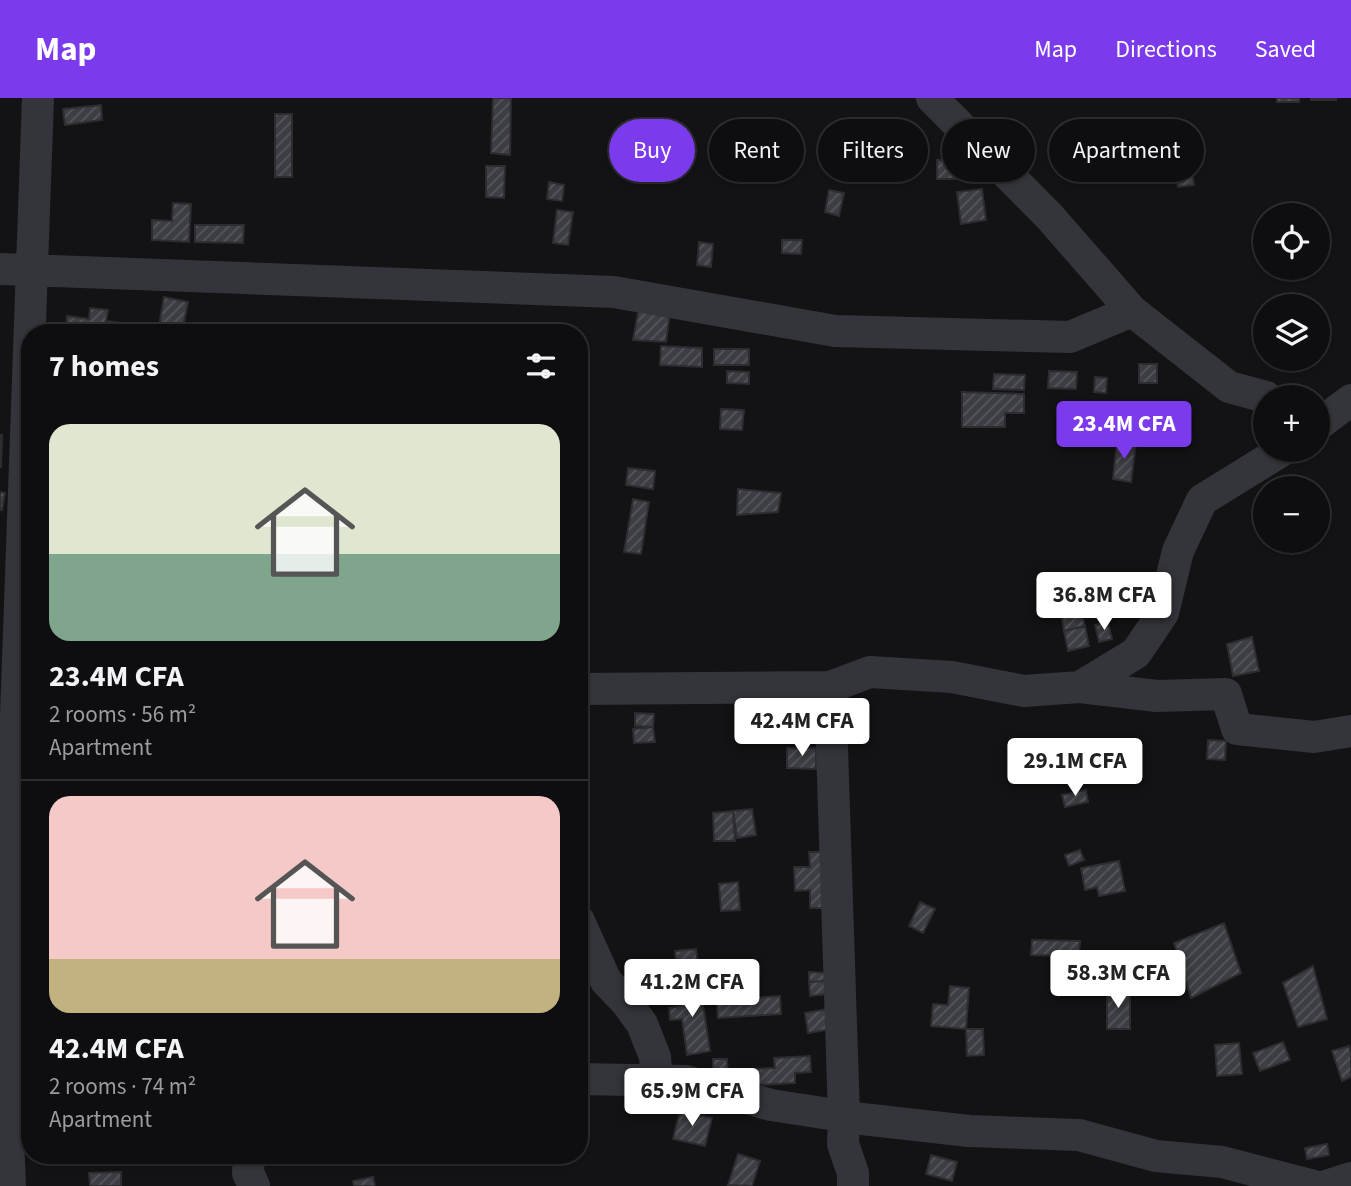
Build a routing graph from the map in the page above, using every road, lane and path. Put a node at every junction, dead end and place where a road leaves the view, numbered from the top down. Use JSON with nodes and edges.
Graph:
{"nodes":[{"id":1,"x":38,"y":98,"type":"edge"},
{"id":2,"x":932,"y":98,"type":"edge"},
{"id":3,"x":0,"y":269,"type":"edge"},
{"id":4,"x":32,"y":270,"type":"junction"},
{"id":5,"x":1132,"y":311,"type":"junction"},
{"id":6,"x":30,"y":324,"type":"edge"},
{"id":7,"x":1253,"y":393,"type":"edge"},
{"id":8,"x":1264,"y":462,"type":"edge"},
{"id":9,"x":21,"y":532,"type":"edge"},
{"id":10,"x":15,"y":675,"type":"edge"},
{"id":11,"x":830,"y":687,"type":"junction"},
{"id":12,"x":1080,"y":687,"type":"junction"},
{"id":13,"x":588,"y":689,"type":"edge"},
{"id":14,"x":1351,"y":731,"type":"edge"},
{"id":15,"x":588,"y":940,"type":"edge"},
{"id":16,"x":588,"y":1079,"type":"edge"},
{"id":17,"x":657,"y":1079,"type":"junction"},
{"id":18,"x":12,"y":1087,"type":"edge"},
{"id":19,"x":844,"y":1116,"type":"junction"},
{"id":20,"x":248,"y":1164,"type":"edge"},
{"id":21,"x":1351,"y":1178,"type":"edge"},
{"id":22,"x":10,"y":1186,"type":"edge"},
{"id":23,"x":254,"y":1186,"type":"edge"},
{"id":24,"x":853,"y":1186,"type":"edge"},
{"id":25,"x":1314,"y":1186,"type":"edge"},
{"id":26,"x":1326,"y":1186,"type":"edge"}],
"edges":[{"from":1,"to":4,"type":"street"},
{"from":2,"to":5,"type":"street"},
{"from":3,"to":4,"type":"street"},
{"from":4,"to":5,"type":"street"},
{"from":4,"to":6,"type":"street"},
{"from":5,"to":7,"type":"street"},
{"from":8,"to":12,"type":"street"},
{"from":9,"to":10,"type":"street"},
{"from":10,"to":18,"type":"street"},
{"from":11,"to":12,"type":"street"},
{"from":11,"to":13,"type":"street"},
{"from":11,"to":19,"type":"street"},
{"from":12,"to":14,"type":"street"},
{"from":15,"to":17,"type":"street"},
{"from":16,"to":17,"type":"street"},
{"from":17,"to":19,"type":"street"},
{"from":18,"to":22,"type":"street"},
{"from":19,"to":24,"type":"street"},
{"from":19,"to":25,"type":"street"},
{"from":20,"to":23,"type":"street"},
{"from":21,"to":26,"type":"street"}]}
